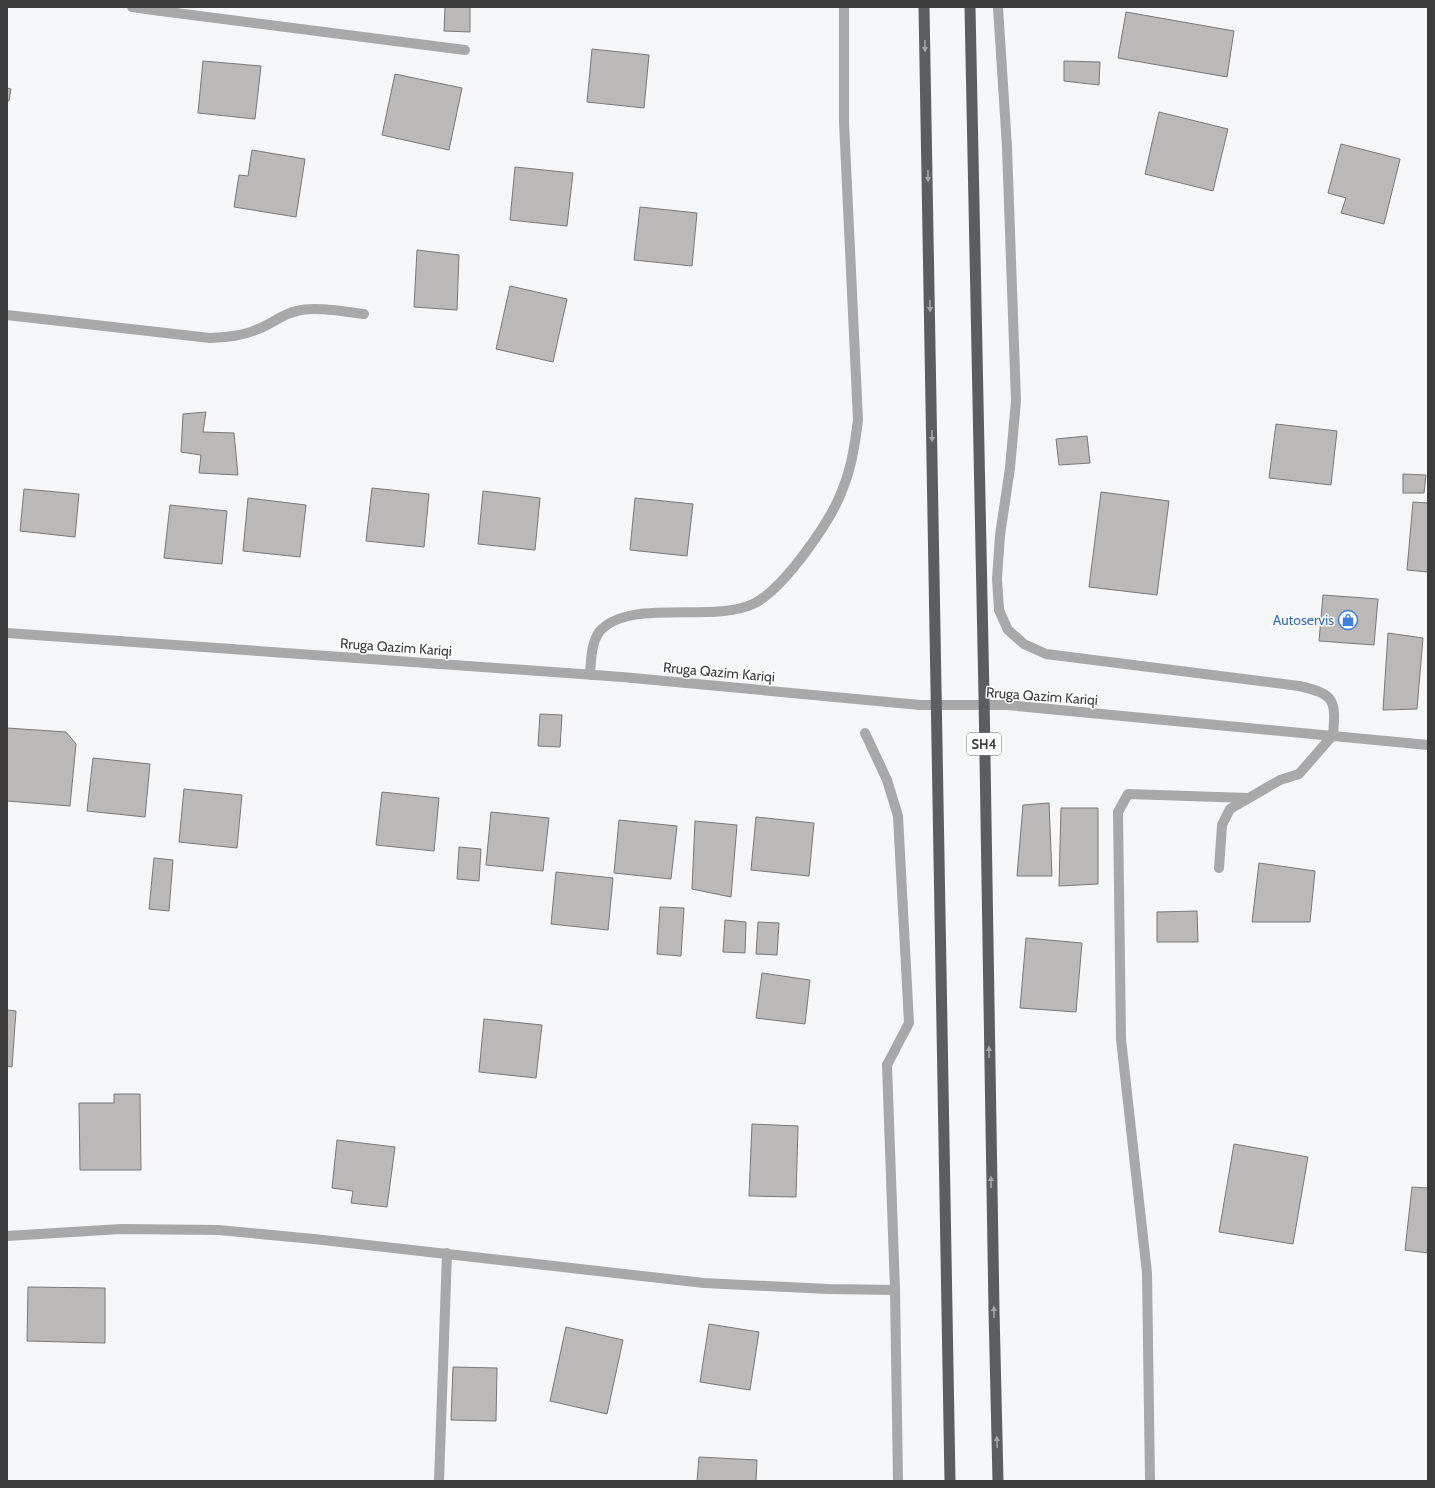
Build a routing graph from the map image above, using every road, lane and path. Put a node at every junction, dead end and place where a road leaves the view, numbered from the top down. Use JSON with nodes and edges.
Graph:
{"nodes":[{"id":1,"x":132,"y":7,"type":"edge"},
{"id":2,"x":844,"y":7,"type":"edge"},
{"id":3,"x":924,"y":7,"type":"edge"},
{"id":4,"x":970,"y":7,"type":"edge"},
{"id":5,"x":998,"y":7,"type":"edge"},
{"id":6,"x":153,"y":8,"type":"edge"},
{"id":7,"x":465,"y":50,"type":"dead end"},
{"id":8,"x":364,"y":314,"type":"dead end"},
{"id":9,"x":7,"y":315,"type":"edge"},
{"id":10,"x":7,"y":633,"type":"edge"},
{"id":11,"x":590,"y":675,"type":"junction"},
{"id":12,"x":865,"y":733,"type":"dead end"},
{"id":13,"x":1333,"y":735,"type":"junction"},
{"id":14,"x":1428,"y":745,"type":"edge"},
{"id":15,"x":1248,"y":798,"type":"junction"},
{"id":16,"x":1219,"y":868,"type":"dead end"},
{"id":17,"x":7,"y":1236,"type":"edge"},
{"id":18,"x":447,"y":1253,"type":"junction"},
{"id":19,"x":895,"y":1290,"type":"junction"},
{"id":20,"x":439,"y":1481,"type":"edge"},
{"id":21,"x":898,"y":1481,"type":"edge"},
{"id":22,"x":950,"y":1481,"type":"edge"},
{"id":23,"x":998,"y":1481,"type":"edge"},
{"id":24,"x":1150,"y":1481,"type":"edge"}],
"edges":[{"from":1,"to":6,"type":"street"},
{"from":2,"to":11,"type":"street"},
{"from":3,"to":22,"type":"highway","one_way":true},
{"from":23,"to":4,"type":"highway","number":"SH4","one_way":true},
{"from":5,"to":13,"type":"street"},
{"from":6,"to":7,"type":"street"},
{"from":8,"to":9,"type":"street"},
{"from":10,"to":11,"type":"street","name":"Rruga Qazim Kariqi"},
{"from":11,"to":13,"type":"street","name":"Rruga Qazim Kariqi"},
{"from":12,"to":19,"type":"street"},
{"from":13,"to":14,"type":"street","name":"Rruga Qazim Kariqi"},
{"from":13,"to":15,"type":"street"},
{"from":15,"to":16,"type":"street"},
{"from":15,"to":24,"type":"street"},
{"from":17,"to":18,"type":"street"},
{"from":18,"to":19,"type":"street"},
{"from":18,"to":20,"type":"street"},
{"from":19,"to":21,"type":"street"}]}
